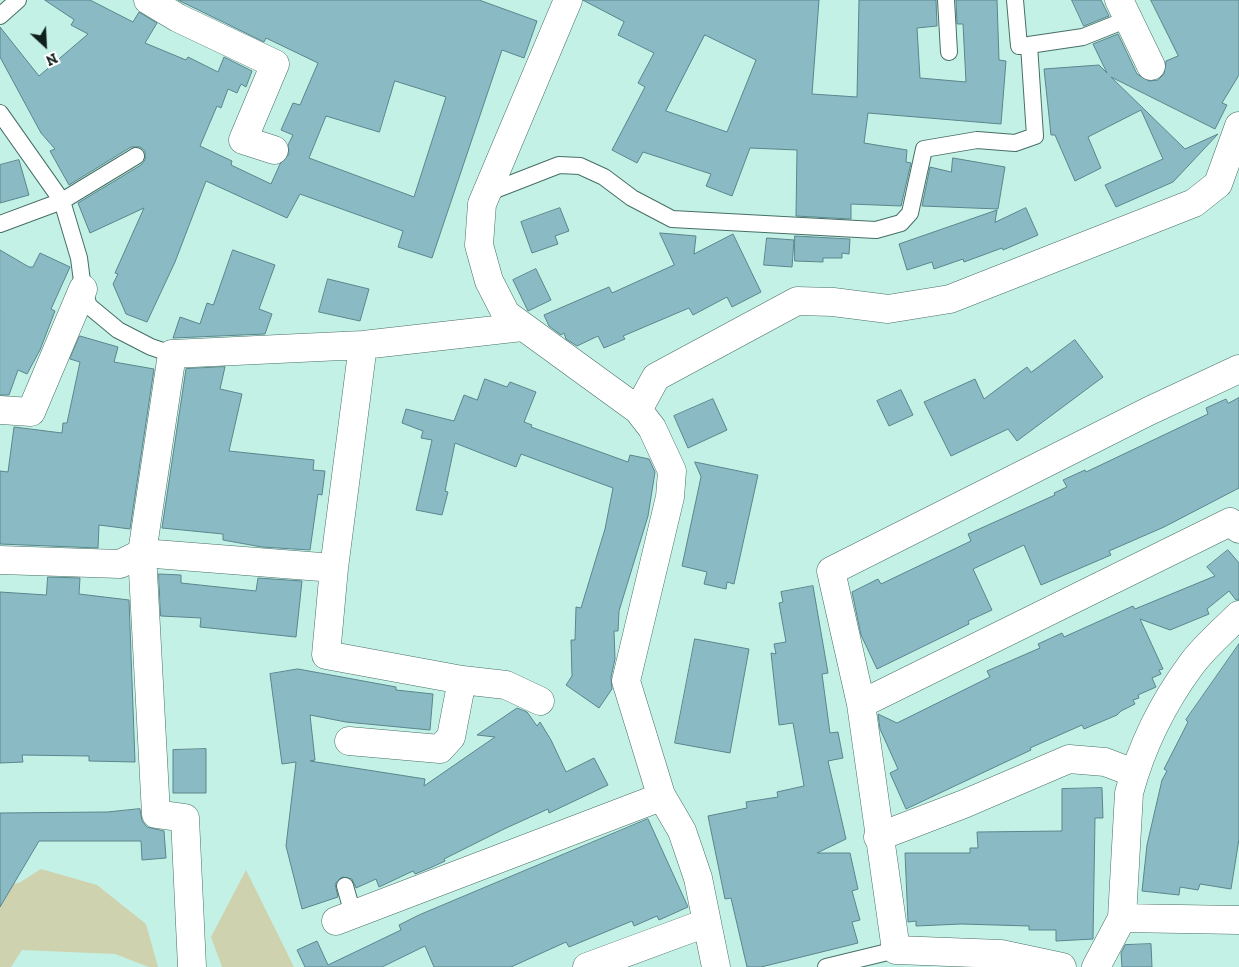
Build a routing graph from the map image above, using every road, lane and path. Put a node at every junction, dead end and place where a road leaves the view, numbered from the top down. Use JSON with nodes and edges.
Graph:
{"nodes":[{"id":1,"x":18,"y":0,"type":"edge"},
{"id":2,"x":148,"y":0,"type":"edge"},
{"id":3,"x":568,"y":0,"type":"edge"},
{"id":4,"x":946,"y":0,"type":"edge"},
{"id":5,"x":1015,"y":0,"type":"edge"},
{"id":6,"x":1124,"y":9,"type":"edge"},
{"id":7,"x":0,"y":16,"type":"edge"},
{"id":8,"x":1030,"y":45,"type":"junction"},
{"id":9,"x":949,"y":52,"type":"dead end"},
{"id":10,"x":1151,"y":66,"type":"dead end"},
{"id":11,"x":0,"y":114,"type":"edge"},
{"id":12,"x":1239,"y":126,"type":"edge"},
{"id":13,"x":274,"y":150,"type":"dead end"},
{"id":14,"x":136,"y":156,"type":"dead end"},
{"id":15,"x":487,"y":193,"type":"junction"},
{"id":16,"x":62,"y":201,"type":"junction"},
{"id":17,"x":0,"y":224,"type":"edge"},
{"id":18,"x":83,"y":289,"type":"junction"},
{"id":19,"x":522,"y":327,"type":"junction"},
{"id":20,"x":363,"y":345,"type":"junction"},
{"id":21,"x":172,"y":354,"type":"junction"},
{"id":22,"x":1239,"y":368,"type":"edge"},
{"id":23,"x":0,"y":410,"type":"edge"},
{"id":24,"x":638,"y":410,"type":"junction"},
{"id":25,"x":1239,"y":529,"type":"edge"},
{"id":26,"x":142,"y":553,"type":"junction"},
{"id":27,"x":0,"y":560,"type":"edge"},
{"id":28,"x":334,"y":568,"type":"junction"},
{"id":29,"x":1239,"y":615,"type":"edge"},
{"id":30,"x":462,"y":680,"type":"junction"},
{"id":31,"x":540,"y":701,"type":"dead end"},
{"id":32,"x":861,"y":704,"type":"junction"},
{"id":33,"x":349,"y":741,"type":"dead end"},
{"id":34,"x":1134,"y":773,"type":"junction"},
{"id":35,"x":661,"y":795,"type":"junction"},
{"id":36,"x":878,"y":838,"type":"junction"},
{"id":37,"x":345,"y":886,"type":"dead end"},
{"id":38,"x":344,"y":917,"type":"joint"},
{"id":39,"x":1122,"y":918,"type":"junction"},
{"id":40,"x":1239,"y":920,"type":"edge"},
{"id":41,"x":706,"y":923,"type":"junction"},
{"id":42,"x":896,"y":950,"type":"junction"},
{"id":43,"x":192,"y":967,"type":"edge"},
{"id":44,"x":587,"y":967,"type":"edge"},
{"id":45,"x":716,"y":967,"type":"edge"},
{"id":46,"x":826,"y":967,"type":"edge"},
{"id":47,"x":1062,"y":967,"type":"edge"},
{"id":48,"x":1096,"y":967,"type":"edge"}],
"edges":[{"from":1,"to":7,"type":"lane"},
{"from":2,"to":13,"type":"street"},
{"from":3,"to":15,"type":"street"},
{"from":4,"to":9,"type":"lane"},
{"from":5,"to":8,"type":"lane"},
{"from":6,"to":8,"type":"lane"},
{"from":6,"to":10,"type":"street"},
{"from":8,"to":15,"type":"lane"},
{"from":11,"to":16,"type":"lane"},
{"from":12,"to":24,"type":"street"},
{"from":14,"to":16,"type":"lane"},
{"from":15,"to":19,"type":"street"},
{"from":16,"to":17,"type":"lane"},
{"from":16,"to":18,"type":"lane"},
{"from":18,"to":21,"type":"lane"},
{"from":18,"to":23,"type":"street"},
{"from":19,"to":20,"type":"street"},
{"from":19,"to":24,"type":"street"},
{"from":20,"to":21,"type":"street"},
{"from":20,"to":28,"type":"street"},
{"from":21,"to":26,"type":"street"},
{"from":22,"to":32,"type":"street"},
{"from":24,"to":35,"type":"street"},
{"from":25,"to":32,"type":"street"},
{"from":26,"to":27,"type":"street"},
{"from":26,"to":28,"type":"street"},
{"from":26,"to":43,"type":"street"},
{"from":28,"to":30,"type":"street"},
{"from":29,"to":34,"type":"street"},
{"from":30,"to":31,"type":"street"},
{"from":30,"to":33,"type":"street"},
{"from":32,"to":36,"type":"street"},
{"from":34,"to":36,"type":"street"},
{"from":34,"to":39,"type":"street"},
{"from":35,"to":38,"type":"street"},
{"from":35,"to":41,"type":"street"},
{"from":36,"to":42,"type":"street"},
{"from":37,"to":38,"type":"lane"},
{"from":39,"to":40,"type":"street"},
{"from":39,"to":48,"type":"street"},
{"from":41,"to":44,"type":"street"},
{"from":41,"to":45,"type":"street"},
{"from":42,"to":46,"type":"lane"},
{"from":42,"to":47,"type":"street"}]}
